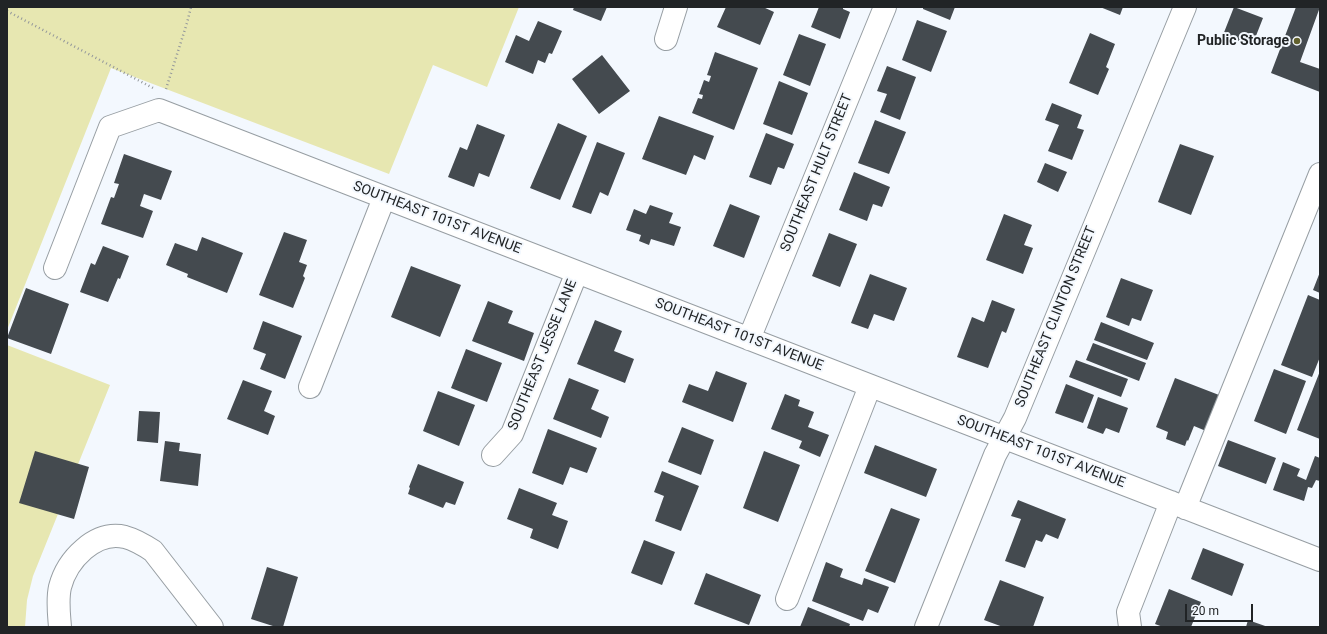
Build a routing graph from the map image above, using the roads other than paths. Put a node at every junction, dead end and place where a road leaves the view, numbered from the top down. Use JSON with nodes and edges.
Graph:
{"nodes":[{"id":1,"x":676,"y":7,"type":"edge"},
{"id":2,"x":885,"y":7,"type":"edge"},
{"id":3,"x":1185,"y":7,"type":"edge"},
{"id":4,"x":666,"y":39,"type":"dead end"},
{"id":5,"x":1320,"y":174,"type":"edge"},
{"id":6,"x":384,"y":198,"type":"junction"},
{"id":7,"x":56,"y":268,"type":"dead end"},
{"id":8,"x":577,"y":272,"type":"junction"},
{"id":9,"x":749,"y":339,"type":"junction"},
{"id":10,"x":870,"y":386,"type":"junction"},
{"id":11,"x":310,"y":387,"type":"dead end"},
{"id":12,"x":1005,"y":438,"type":"junction"},
{"id":13,"x":493,"y":455,"type":"dead end"},
{"id":14,"x":1178,"y":505,"type":"junction"},
{"id":15,"x":1320,"y":560,"type":"edge"},
{"id":16,"x":787,"y":600,"type":"dead end"},
{"id":17,"x":60,"y":627,"type":"edge"},
{"id":18,"x":212,"y":627,"type":"edge"},
{"id":19,"x":926,"y":627,"type":"edge"},
{"id":20,"x":1130,"y":627,"type":"edge"}],
"edges":[{"from":1,"to":4,"type":"street"},
{"from":2,"to":9,"type":"street","name":"SOUTHEAST HULT STREET"},
{"from":3,"to":12,"type":"street","name":"SOUTHEAST CLINTON STREET"},
{"from":5,"to":14,"type":"street"},
{"from":6,"to":7,"type":"street","name":"SOUTHEAST 101ST AVENUE"},
{"from":6,"to":8,"type":"street","name":"SOUTHEAST 101ST AVENUE"},
{"from":6,"to":11,"type":"street"},
{"from":8,"to":9,"type":"street","name":"SOUTHEAST 101ST AVENUE"},
{"from":8,"to":13,"type":"street","name":"SOUTHEAST JESSE LANE"},
{"from":9,"to":10,"type":"street","name":"SOUTHEAST 101ST AVENUE"},
{"from":10,"to":12,"type":"street","name":"SOUTHEAST 101ST AVENUE"},
{"from":10,"to":16,"type":"street"},
{"from":12,"to":14,"type":"street","name":"SOUTHEAST 101ST AVENUE"},
{"from":12,"to":19,"type":"street","name":"SOUTHEAST CLINTON STREET"},
{"from":14,"to":15,"type":"street","name":"SOUTHEAST 101ST AVENUE"},
{"from":14,"to":20,"type":"street"},
{"from":17,"to":18,"type":"street"}]}
